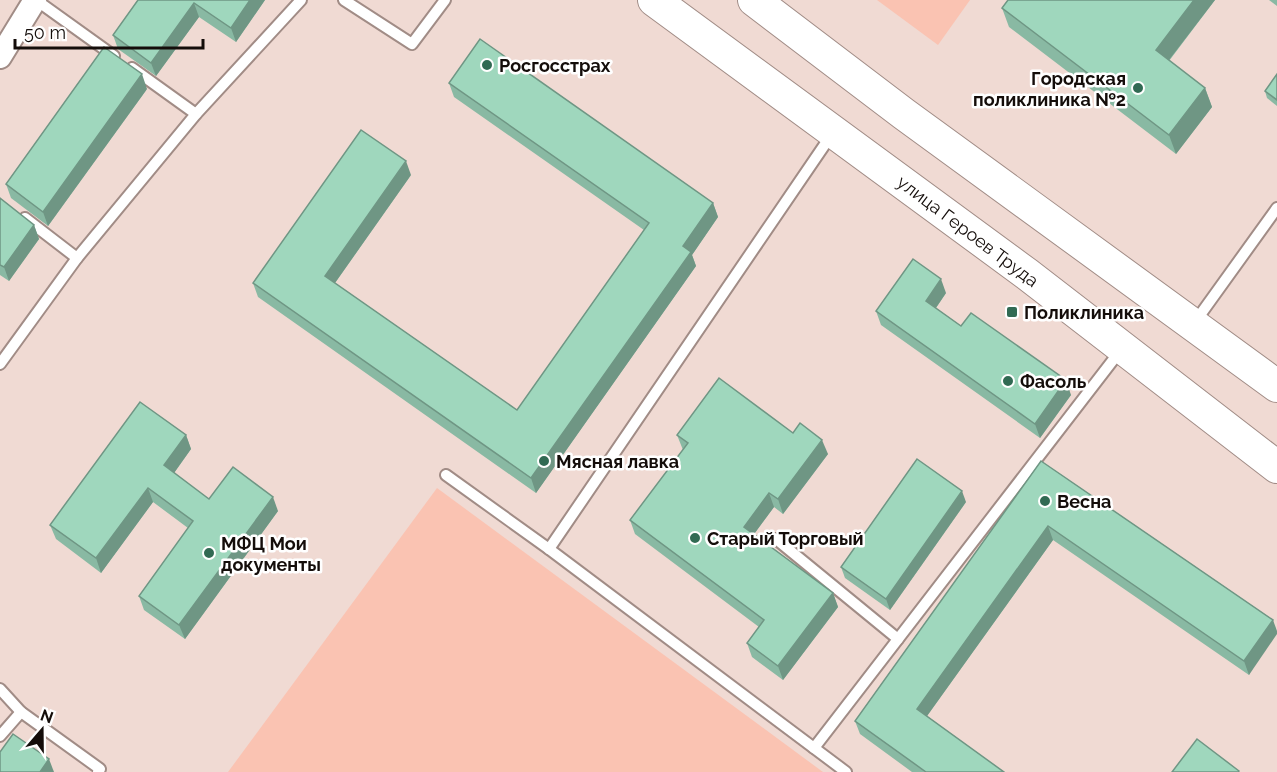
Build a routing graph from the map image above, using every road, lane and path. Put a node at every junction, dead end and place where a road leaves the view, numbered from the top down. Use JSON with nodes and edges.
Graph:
{"nodes":[{"id":1,"x":36,"y":0,"type":"edge"},
{"id":2,"x":301,"y":0,"type":"edge"},
{"id":3,"x":344,"y":0,"type":"edge"},
{"id":4,"x":445,"y":0,"type":"edge"},
{"id":5,"x":654,"y":0,"type":"edge"},
{"id":6,"x":754,"y":0,"type":"edge"},
{"id":7,"x":0,"y":57,"type":"edge"},
{"id":8,"x":196,"y":114,"type":"junction"},
{"id":9,"x":834,"y":131,"type":"junction"},
{"id":10,"x":1277,"y":208,"type":"edge"},
{"id":11,"x":17,"y":212,"type":"edge"},
{"id":12,"x":77,"y":258,"type":"junction"},
{"id":13,"x":1194,"y":325,"type":"junction"},
{"id":14,"x":1122,"y":348,"type":"junction"},
{"id":15,"x":0,"y":364,"type":"edge"},
{"id":16,"x":1277,"y":387,"type":"edge"},
{"id":17,"x":1277,"y":467,"type":"edge"},
{"id":18,"x":446,"y":475,"type":"dead end"},
{"id":19,"x":776,"y":539,"type":"dead end"},
{"id":20,"x":549,"y":549,"type":"junction"},
{"id":21,"x":898,"y":639,"type":"junction"},
{"id":22,"x":0,"y":689,"type":"edge"},
{"id":23,"x":21,"y":712,"type":"junction"},
{"id":24,"x":0,"y":736,"type":"edge"},
{"id":25,"x":814,"y":748,"type":"junction"},
{"id":26,"x":98,"y":772,"type":"edge"},
{"id":27,"x":846,"y":772,"type":"edge"}],
"edges":[{"from":1,"to":7,"type":"street"},
{"from":1,"to":8,"type":"lane"},
{"from":2,"to":8,"type":"lane"},
{"from":3,"to":4,"type":"lane"},
{"from":5,"to":9,"type":"main road","name":"улица Героев Труда"},
{"from":6,"to":13,"type":"main road"},
{"from":8,"to":12,"type":"lane"},
{"from":9,"to":14,"type":"main road","name":"улица Героев Труда"},
{"from":9,"to":20,"type":"lane"},
{"from":10,"to":13,"type":"lane"},
{"from":11,"to":12,"type":"lane"},
{"from":12,"to":15,"type":"lane"},
{"from":13,"to":16,"type":"main road"},
{"from":14,"to":17,"type":"main road","name":"улица Героев Труда"},
{"from":14,"to":21,"type":"lane"},
{"from":18,"to":20,"type":"lane"},
{"from":19,"to":21,"type":"lane"},
{"from":20,"to":25,"type":"lane"},
{"from":21,"to":25,"type":"lane"},
{"from":22,"to":23,"type":"lane"},
{"from":23,"to":24,"type":"lane"},
{"from":23,"to":26,"type":"lane"},
{"from":25,"to":27,"type":"lane"}]}
